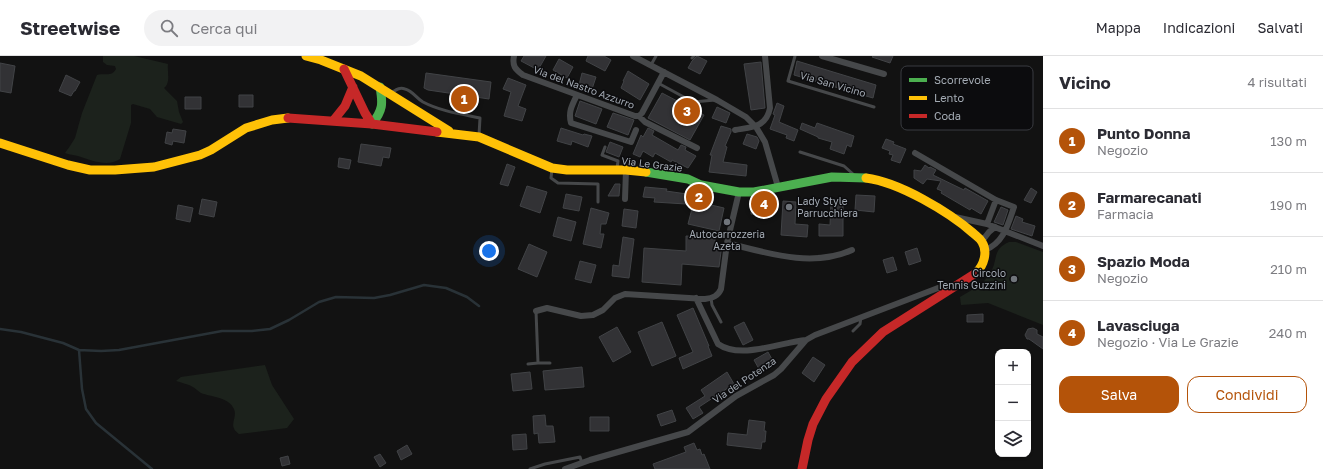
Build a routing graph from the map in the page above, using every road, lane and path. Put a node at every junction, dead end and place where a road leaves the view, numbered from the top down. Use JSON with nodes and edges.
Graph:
{"nodes":[{"id":1,"x":306,"y":56,"type":"edge"},
{"id":2,"x":514,"y":56,"type":"edge"},
{"id":3,"x":634,"y":56,"type":"edge"},
{"id":4,"x":656,"y":56,"type":"edge"},
{"id":5,"x":765,"y":56,"type":"edge"},
{"id":6,"x":795,"y":56,"type":"edge"},
{"id":7,"x":822,"y":56,"type":"edge"},
{"id":8,"x":651,"y":66,"type":"junction"},
{"id":9,"x":344,"y":69,"type":"junction"},
{"id":10,"x":664,"y":72,"type":"junction"},
{"id":11,"x":884,"y":74,"type":"dead end"},
{"id":12,"x":658,"y":84,"type":"junction"},
{"id":13,"x":353,"y":87,"type":"junction"},
{"id":14,"x":380,"y":87,"type":"junction"},
{"id":15,"x":390,"y":94,"type":"junction"},
{"id":16,"x":577,"y":96,"type":"junction"},
{"id":17,"x":717,"y":100,"type":"junction"},
{"id":18,"x":874,"y":107,"type":"dead end"},
{"id":19,"x":639,"y":116,"type":"junction"},
{"id":20,"x":333,"y":121,"type":"junction"},
{"id":21,"x":372,"y":124,"type":"junction"},
{"id":22,"x":756,"y":127,"type":"junction"},
{"id":23,"x":636,"y":130,"type":"dead end"},
{"id":24,"x":734,"y":130,"type":"dead end"},
{"id":25,"x":452,"y":133,"type":"junction"},
{"id":26,"x":479,"y":137,"type":"junction"},
{"id":27,"x":0,"y":143,"type":"edge"},
{"id":28,"x":605,"y":147,"type":"dead end"},
{"id":29,"x":697,"y":148,"type":"dead end"},
{"id":30,"x":800,"y":152,"type":"dead end"},
{"id":31,"x":915,"y":153,"type":"dead end"},
{"id":32,"x":552,"y":168,"type":"junction"},
{"id":33,"x":621,"y":170,"type":"junction"},
{"id":34,"x":856,"y":177,"type":"junction"},
{"id":35,"x":778,"y":187,"type":"junction"},
{"id":36,"x":739,"y":192,"type":"junction"},
{"id":37,"x":625,"y":199,"type":"dead end"},
{"id":38,"x":996,"y":200,"type":"junction"},
{"id":39,"x":598,"y":202,"type":"dead end"},
{"id":40,"x":949,"y":215,"type":"junction"},
{"id":41,"x":987,"y":224,"type":"junction"},
{"id":42,"x":995,"y":227,"type":"junction"},
{"id":43,"x":1005,"y":231,"type":"junction"},
{"id":44,"x":982,"y":241,"type":"junction"},
{"id":45,"x":727,"y":243,"type":"junction"},
{"id":46,"x":1043,"y":246,"type":"edge"},
{"id":47,"x":852,"y":250,"type":"dead end"},
{"id":48,"x":985,"y":250,"type":"junction"},
{"id":49,"x":950,"y":291,"type":"junction"},
{"id":50,"x":696,"y":298,"type":"junction"},
{"id":51,"x":711,"y":298,"type":"junction"},
{"id":52,"x":536,"y":312,"type":"joint"},
{"id":53,"x":861,"y":317,"type":"junction"},
{"id":54,"x":721,"y":322,"type":"dead end"},
{"id":55,"x":853,"y":331,"type":"dead end"},
{"id":56,"x":806,"y":340,"type":"junction"},
{"id":57,"x":538,"y":363,"type":"junction"},
{"id":58,"x":550,"y":363,"type":"dead end"},
{"id":59,"x":528,"y":364,"type":"dead end"},
{"id":60,"x":582,"y":463,"type":"junction"},
{"id":61,"x":530,"y":469,"type":"edge"},
{"id":62,"x":564,"y":469,"type":"edge"},
{"id":63,"x":802,"y":469,"type":"edge"}],
"edges":[{"from":1,"to":9,"type":"main road"},
{"from":2,"to":16,"type":"street","name":"Via del Nastro Azzurro"},
{"from":3,"to":8,"type":"street"},
{"from":4,"to":8,"type":"lane"},
{"from":5,"to":22,"type":"street"},
{"from":6,"to":18,"type":"lane","name":"Via San Vicino"},
{"from":7,"to":11,"type":"street"},
{"from":8,"to":10,"type":"street"},
{"from":9,"to":13,"type":"main road"},
{"from":9,"to":14,"type":"main road"},
{"from":10,"to":12,"type":"street","name":"Via del Nastro Azzurro"},
{"from":10,"to":17,"type":"street"},
{"from":12,"to":17,"type":"lane"},
{"from":12,"to":19,"type":"street","name":"Via del Nastro Azzurro"},
{"from":13,"to":20,"type":"main road"},
{"from":13,"to":21,"type":"main road"},
{"from":14,"to":15,"type":"main road"},
{"from":14,"to":21,"type":"main road"},
{"from":15,"to":25,"type":"main road"},
{"from":15,"to":26,"type":"lane"},
{"from":16,"to":19,"type":"street","name":"Via del Nastro Azzurro"},
{"from":16,"to":23,"type":"street"},
{"from":17,"to":22,"type":"street"},
{"from":19,"to":29,"type":"street","name":"Via del Nastro Azzurro"},
{"from":20,"to":21,"type":"main road","name":"Via Le Grazie"},
{"from":20,"to":27,"type":"main road","name":"Via Le Grazie"},
{"from":21,"to":25,"type":"main road","name":"Via Le Grazie"},
{"from":22,"to":24,"type":"street"},
{"from":22,"to":35,"type":"street"},
{"from":25,"to":26,"type":"main road","name":"Via Le Grazie"},
{"from":26,"to":32,"type":"main road","name":"Via Le Grazie"},
{"from":28,"to":33,"type":"lane"},
{"from":30,"to":34,"type":"lane"},
{"from":31,"to":38,"type":"street"},
{"from":32,"to":33,"type":"main road","name":"Via Le Grazie"},
{"from":32,"to":39,"type":"lane"},
{"from":33,"to":36,"type":"main road","name":"Via Le Grazie"},
{"from":33,"to":37,"type":"street"},
{"from":34,"to":35,"type":"main road","name":"Via Le Grazie"},
{"from":34,"to":40,"type":"main road","name":"Via Le Grazie"},
{"from":35,"to":36,"type":"main road","name":"Via Le Grazie"},
{"from":36,"to":45,"type":"street"},
{"from":38,"to":41,"type":"street"},
{"from":38,"to":43,"type":"street"},
{"from":40,"to":41,"type":"street","name":"Via Le Grazie"},
{"from":40,"to":44,"type":"main road","name":"Via Le Grazie"},
{"from":41,"to":42,"type":"street","name":"Via Le Grazie"},
{"from":42,"to":43,"type":"street","name":"Via Le Grazie"},
{"from":42,"to":44,"type":"street"},
{"from":43,"to":46,"type":"street","name":"Via Le Grazie"},
{"from":43,"to":48,"type":"street"},
{"from":44,"to":48,"type":"main road"},
{"from":45,"to":47,"type":"street"},
{"from":45,"to":51,"type":"street"},
{"from":48,"to":49,"type":"main road"},
{"from":49,"to":53,"type":"street","name":"Via del Potenza"},
{"from":49,"to":63,"type":"main road"},
{"from":50,"to":51,"type":"street"},
{"from":50,"to":52,"type":"street"},
{"from":50,"to":56,"type":"street"},
{"from":51,"to":54,"type":"lane"},
{"from":52,"to":57,"type":"lane"},
{"from":53,"to":55,"type":"lane"},
{"from":53,"to":56,"type":"street","name":"Via del Potenza"},
{"from":56,"to":60,"type":"street","name":"Via del Potenza"},
{"from":57,"to":58,"type":"lane"},
{"from":57,"to":59,"type":"lane"},
{"from":60,"to":61,"type":"lane"},
{"from":60,"to":62,"type":"street","name":"Via del Potenza"}]}
